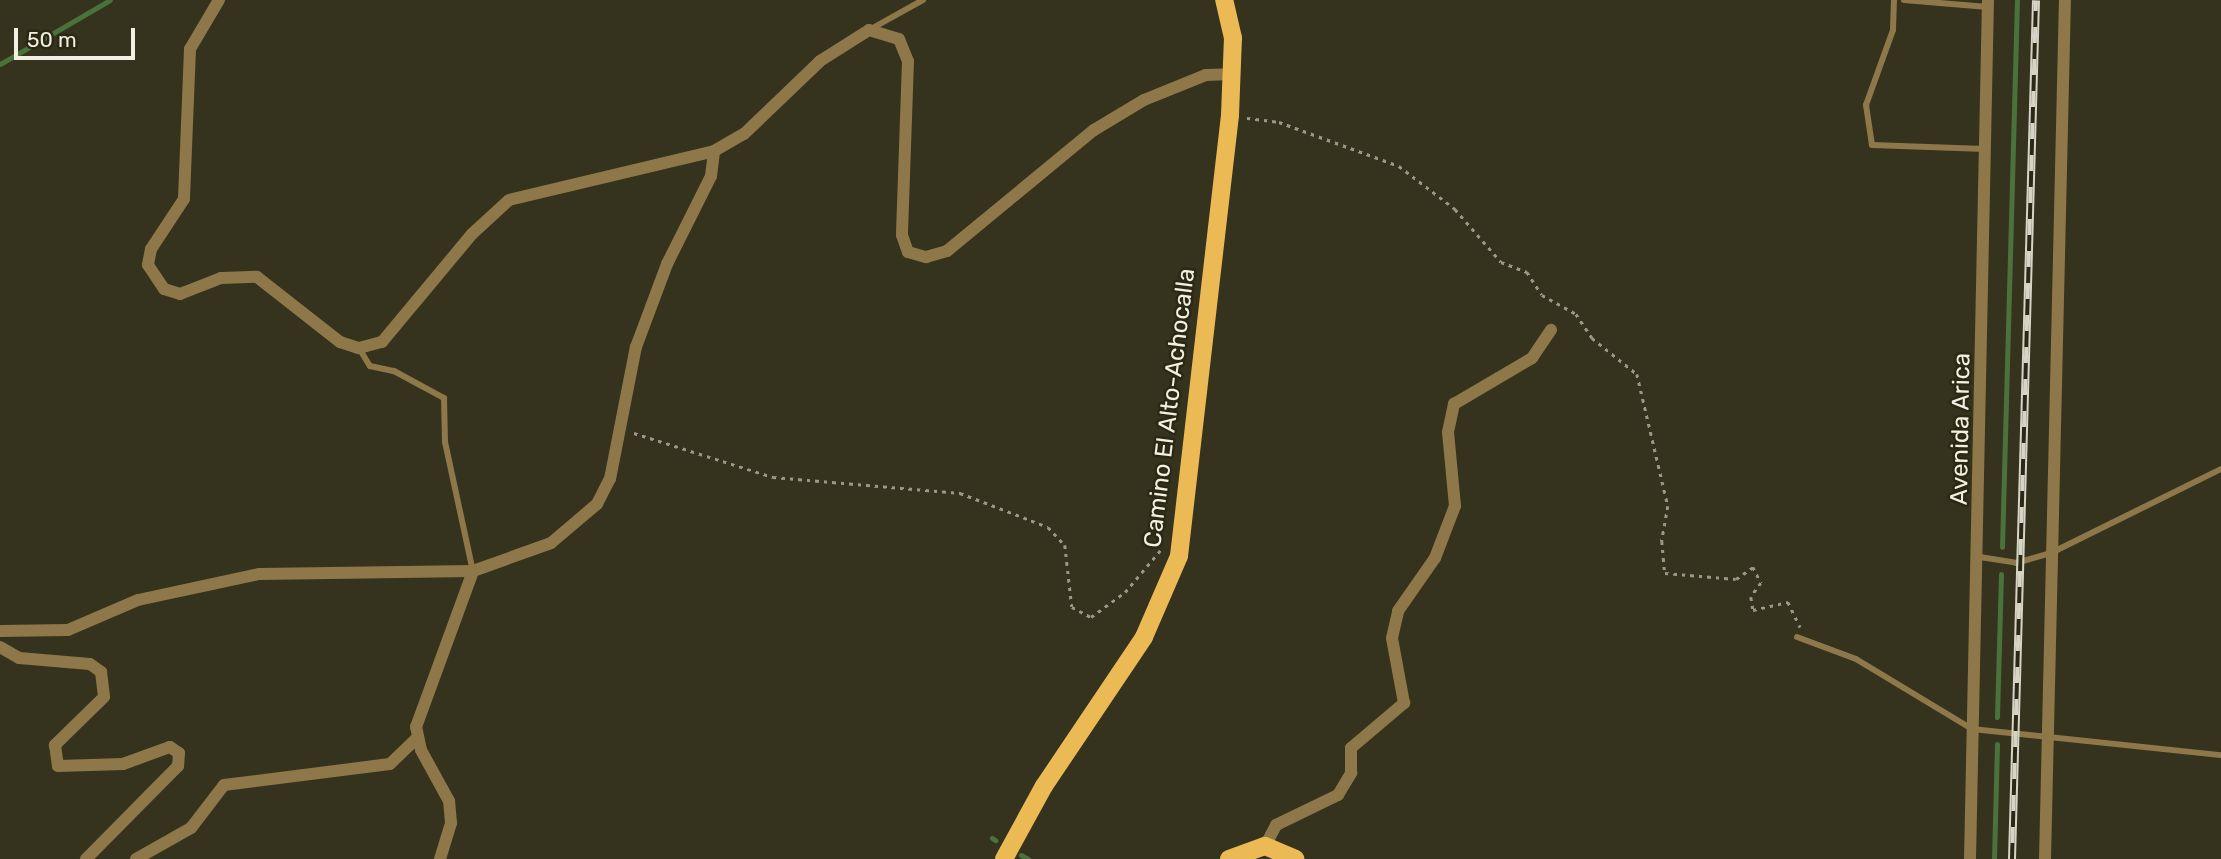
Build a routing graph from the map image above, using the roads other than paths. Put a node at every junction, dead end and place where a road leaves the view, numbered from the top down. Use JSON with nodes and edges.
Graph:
{"nodes":[{"id":1,"x":219,"y":0,"type":"edge"},
{"id":2,"x":923,"y":0,"type":"edge"},
{"id":3,"x":1224,"y":0,"type":"edge"},
{"id":4,"x":1894,"y":0,"type":"edge"},
{"id":5,"x":1905,"y":0,"type":"edge"},
{"id":6,"x":2065,"y":0,"type":"edge"},
{"id":7,"x":1988,"y":3,"type":"edge"},
{"id":8,"x":869,"y":30,"type":"junction"},
{"id":9,"x":1231,"y":74,"type":"junction"},
{"id":10,"x":1985,"y":149,"type":"junction"},
{"id":11,"x":714,"y":152,"type":"junction"},
{"id":12,"x":1551,"y":330,"type":"dead end"},
{"id":13,"x":359,"y":348,"type":"junction"},
{"id":14,"x":2221,"y":469,"type":"edge"},
{"id":15,"x":2051,"y":553,"type":"junction"},
{"id":16,"x":1980,"y":557,"type":"junction"},
{"id":17,"x":472,"y":571,"type":"junction"},
{"id":18,"x":0,"y":631,"type":"edge"},
{"id":19,"x":1797,"y":637,"type":"road end"},
{"id":20,"x":0,"y":647,"type":"edge"},
{"id":21,"x":1972,"y":729,"type":"junction"},
{"id":22,"x":2047,"y":732,"type":"junction"},
{"id":23,"x":416,"y":739,"type":"junction"},
{"id":24,"x":2221,"y":755,"type":"edge"},
{"id":25,"x":1265,"y":846,"type":"junction"},
{"id":26,"x":86,"y":859,"type":"edge"},
{"id":27,"x":136,"y":859,"type":"edge"},
{"id":28,"x":440,"y":859,"type":"edge"},
{"id":29,"x":1004,"y":859,"type":"edge"},
{"id":30,"x":1229,"y":859,"type":"edge"},
{"id":31,"x":1295,"y":859,"type":"edge"},
{"id":32,"x":1970,"y":859,"type":"edge"},
{"id":33,"x":2045,"y":859,"type":"edge"}],
"edges":[{"from":1,"to":13,"type":"street"},
{"from":2,"to":8,"type":"lane"},
{"from":3,"to":9,"type":"main road","name":"Camino El Alto-Achocalla"},
{"from":4,"to":10,"type":"lane"},
{"from":5,"to":7,"type":"lane"},
{"from":6,"to":15,"type":"street"},
{"from":7,"to":10,"type":"street","name":"Avenida Arica"},
{"from":8,"to":9,"type":"street"},
{"from":8,"to":11,"type":"street"},
{"from":9,"to":29,"type":"main road","name":"Camino El Alto-Achocalla"},
{"from":10,"to":16,"type":"street","name":"Avenida Arica"},
{"from":11,"to":13,"type":"street"},
{"from":11,"to":17,"type":"street"},
{"from":12,"to":25,"type":"street"},
{"from":13,"to":17,"type":"lane"},
{"from":14,"to":15,"type":"lane"},
{"from":15,"to":16,"type":"lane"},
{"from":15,"to":22,"type":"street"},
{"from":16,"to":21,"type":"street","name":"Avenida Arica"},
{"from":17,"to":18,"type":"street"},
{"from":17,"to":23,"type":"street"},
{"from":19,"to":21,"type":"lane"},
{"from":20,"to":26,"type":"street"},
{"from":21,"to":22,"type":"lane"},
{"from":21,"to":32,"type":"street","name":"Avenida Arica"},
{"from":22,"to":24,"type":"lane"},
{"from":22,"to":33,"type":"street"},
{"from":23,"to":27,"type":"street"},
{"from":23,"to":28,"type":"street"},
{"from":25,"to":30,"type":"main road"},
{"from":25,"to":31,"type":"main road"}]}
